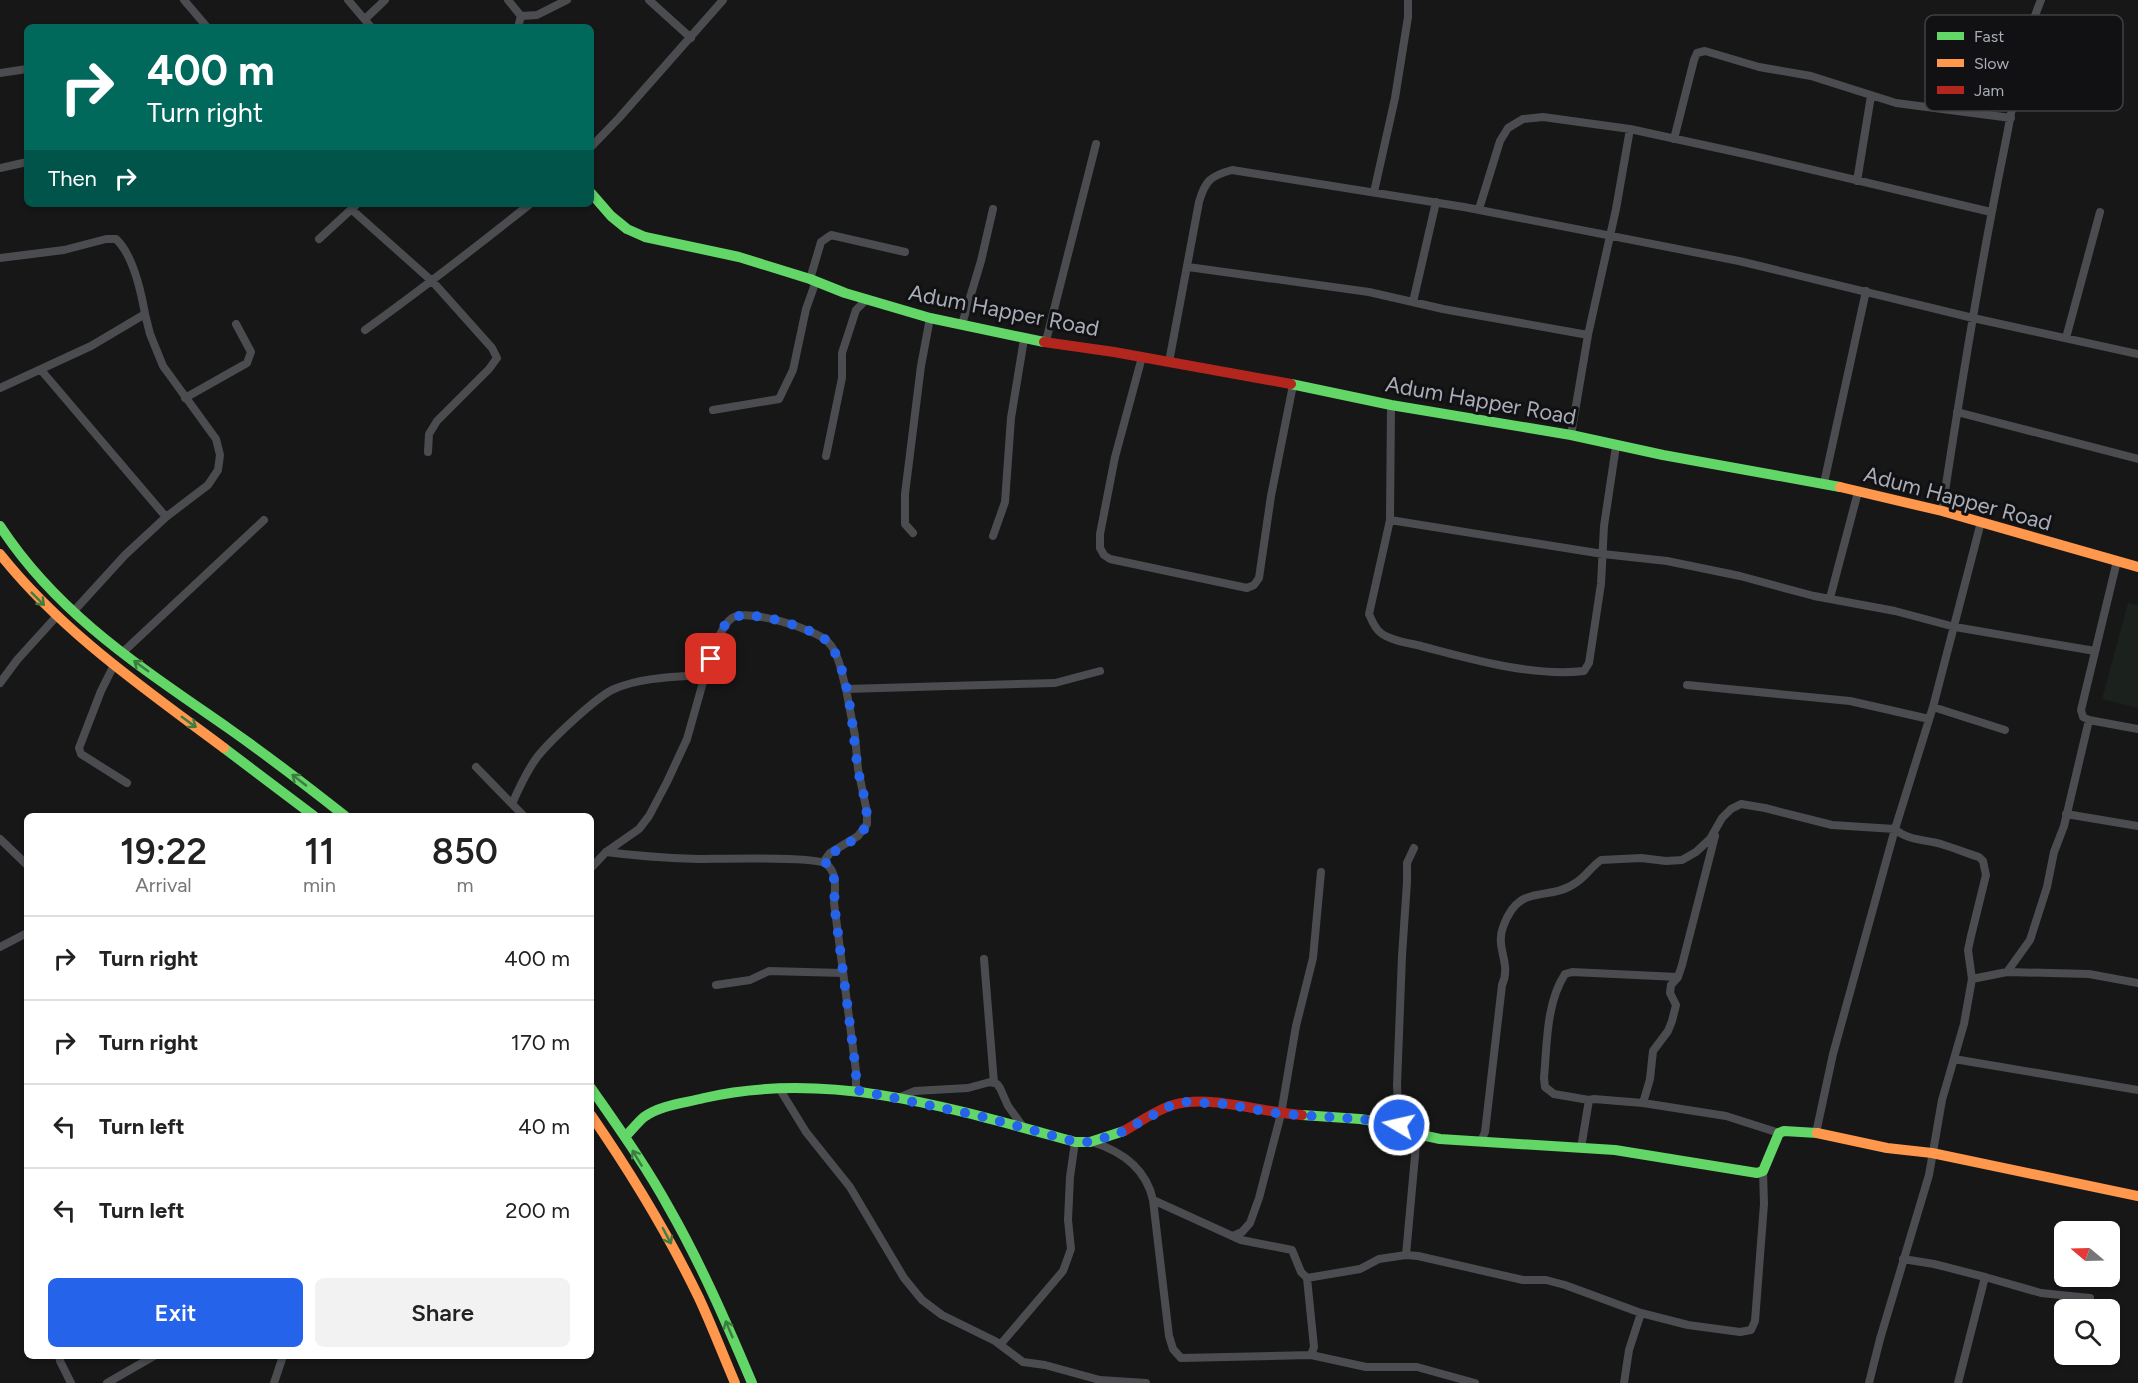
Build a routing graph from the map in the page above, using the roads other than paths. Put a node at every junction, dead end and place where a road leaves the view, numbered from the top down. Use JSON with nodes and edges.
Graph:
{"nodes":[{"id":1,"x":184,"y":0,"type":"edge"},
{"id":2,"x":348,"y":0,"type":"edge"},
{"id":3,"x":385,"y":0,"type":"edge"},
{"id":4,"x":508,"y":0,"type":"edge"},
{"id":5,"x":567,"y":0,"type":"edge"},
{"id":6,"x":649,"y":0,"type":"edge"},
{"id":7,"x":723,"y":0,"type":"edge"},
{"id":8,"x":1408,"y":0,"type":"edge"},
{"id":9,"x":2041,"y":0,"type":"edge"},
{"id":10,"x":2035,"y":15,"type":"edge"},
{"id":11,"x":521,"y":16,"type":"junction"},
{"id":12,"x":364,"y":20,"type":"junction"},
{"id":13,"x":204,"y":24,"type":"edge"},
{"id":14,"x":368,"y":24,"type":"edge"},
{"id":15,"x":519,"y":24,"type":"edge"},
{"id":16,"x":691,"y":38,"type":"junction"},
{"id":17,"x":24,"y":69,"type":"edge"},
{"id":18,"x":0,"y":73,"type":"edge"},
{"id":19,"x":1871,"y":96,"type":"junction"},
{"id":20,"x":1925,"y":107,"type":"edge"},
{"id":21,"x":1954,"y":111,"type":"edge"},
{"id":22,"x":2012,"y":111,"type":"edge"},
{"id":23,"x":2011,"y":118,"type":"junction"},
{"id":24,"x":1630,"y":129,"type":"junction"},
{"id":25,"x":1674,"y":139,"type":"junction"},
{"id":26,"x":594,"y":144,"type":"edge"},
{"id":27,"x":1096,"y":144,"type":"dead end"},
{"id":28,"x":24,"y":163,"type":"edge"},
{"id":29,"x":0,"y":168,"type":"edge"},
{"id":30,"x":1857,"y":181,"type":"junction"},
{"id":31,"x":1374,"y":192,"type":"junction"},
{"id":32,"x":594,"y":196,"type":"edge"},
{"id":33,"x":1437,"y":202,"type":"junction"},
{"id":34,"x":353,"y":207,"type":"edge"},
{"id":35,"x":357,"y":207,"type":"edge"},
{"id":36,"x":526,"y":207,"type":"edge"},
{"id":37,"x":993,"y":208,"type":"dead end"},
{"id":38,"x":1479,"y":209,"type":"junction"},
{"id":39,"x":1991,"y":212,"type":"junction"},
{"id":40,"x":2100,"y":212,"type":"dead end"},
{"id":41,"x":1610,"y":235,"type":"junction"},
{"id":42,"x":319,"y":239,"type":"dead end"},
{"id":43,"x":905,"y":252,"type":"dead end"},
{"id":44,"x":0,"y":258,"type":"edge"},
{"id":45,"x":1188,"y":267,"type":"junction"},
{"id":46,"x":813,"y":280,"type":"junction"},
{"id":47,"x":433,"y":282,"type":"junction"},
{"id":48,"x":1866,"y":291,"type":"junction"},
{"id":49,"x":867,"y":299,"type":"junction"},
{"id":50,"x":1413,"y":302,"type":"junction"},
{"id":51,"x":145,"y":314,"type":"junction"},
{"id":52,"x":930,"y":318,"type":"junction"},
{"id":53,"x":1973,"y":318,"type":"junction"},
{"id":54,"x":236,"y":324,"type":"dead end"},
{"id":55,"x":962,"y":324,"type":"junction"},
{"id":56,"x":365,"y":330,"type":"dead end"},
{"id":57,"x":1587,"y":335,"type":"junction"},
{"id":58,"x":2067,"y":338,"type":"junction"},
{"id":59,"x":1024,"y":339,"type":"junction"},
{"id":60,"x":1046,"y":341,"type":"junction"},
{"id":61,"x":2138,"y":354,"type":"edge"},
{"id":62,"x":1142,"y":357,"type":"junction"},
{"id":63,"x":1169,"y":362,"type":"junction"},
{"id":64,"x":41,"y":370,"type":"junction"},
{"id":65,"x":1293,"y":385,"type":"junction"},
{"id":66,"x":0,"y":388,"type":"edge"},
{"id":67,"x":185,"y":398,"type":"junction"},
{"id":68,"x":1391,"y":405,"type":"junction"},
{"id":69,"x":713,"y":410,"type":"dead end"},
{"id":70,"x":1957,"y":412,"type":"junction"},
{"id":71,"x":1571,"y":435,"type":"junction"},
{"id":72,"x":1616,"y":446,"type":"junction"},
{"id":73,"x":428,"y":452,"type":"dead end"},
{"id":74,"x":826,"y":456,"type":"dead end"},
{"id":75,"x":2138,"y":459,"type":"edge"},
{"id":76,"x":1824,"y":483,"type":"junction"},
{"id":77,"x":1858,"y":492,"type":"junction"},
{"id":78,"x":1942,"y":511,"type":"junction"},
{"id":79,"x":166,"y":517,"type":"junction"},
{"id":80,"x":1390,"y":519,"type":"junction"},
{"id":81,"x":264,"y":520,"type":"dead end"},
{"id":82,"x":1981,"y":522,"type":"junction"},
{"id":83,"x":0,"y":526,"type":"edge"},
{"id":84,"x":914,"y":533,"type":"dead end"},
{"id":85,"x":993,"y":536,"type":"dead end"},
{"id":86,"x":1603,"y":554,"type":"junction"},
{"id":87,"x":0,"y":555,"type":"edge"},
{"id":88,"x":2117,"y":561,"type":"junction"},
{"id":89,"x":2138,"y":567,"type":"edge"},
{"id":90,"x":1830,"y":598,"type":"junction"},
{"id":91,"x":73,"y":612,"type":"junction"},
{"id":92,"x":56,"y":617,"type":"junction"},
{"id":93,"x":1955,"y":627,"type":"junction"},
{"id":94,"x":2095,"y":651,"type":"junction"},
{"id":95,"x":122,"y":653,"type":"junction"},
{"id":96,"x":114,"y":665,"type":"junction"},
{"id":97,"x":1100,"y":671,"type":"dead end"},
{"id":98,"x":705,"y":675,"type":"junction"},
{"id":99,"x":0,"y":683,"type":"edge"},
{"id":100,"x":1687,"y":685,"type":"dead end"},
{"id":101,"x":846,"y":689,"type":"junction"},
{"id":102,"x":1933,"y":707,"type":"junction"},
{"id":103,"x":1929,"y":719,"type":"junction"},
{"id":104,"x":2089,"y":720,"type":"junction"},
{"id":105,"x":2138,"y":729,"type":"edge"},
{"id":106,"x":2005,"y":730,"type":"dead end"},
{"id":107,"x":279,"y":764,"type":"junction"},
{"id":108,"x":477,"y":767,"type":"dead end"},
{"id":109,"x":268,"y":780,"type":"junction"},
{"id":110,"x":127,"y":783,"type":"dead end"},
{"id":111,"x":512,"y":804,"type":"junction"},
{"id":112,"x":310,"y":813,"type":"edge"},
{"id":113,"x":341,"y":813,"type":"edge"},
{"id":114,"x":521,"y":813,"type":"edge"},
{"id":115,"x":2066,"y":814,"type":"junction"},
{"id":116,"x":2138,"y":826,"type":"edge"},
{"id":117,"x":1895,"y":829,"type":"junction"},
{"id":118,"x":1716,"y":831,"type":"junction"},
{"id":119,"x":0,"y":840,"type":"edge"},
{"id":120,"x":1414,"y":848,"type":"dead end"},
{"id":121,"x":606,"y":852,"type":"junction"},
{"id":122,"x":824,"y":861,"type":"junction"},
{"id":123,"x":24,"y":862,"type":"edge"},
{"id":124,"x":594,"y":865,"type":"edge"},
{"id":125,"x":1321,"y":872,"type":"dead end"},
{"id":126,"x":24,"y":935,"type":"edge"},
{"id":127,"x":0,"y":947,"type":"edge"},
{"id":128,"x":984,"y":959,"type":"dead end"},
{"id":129,"x":2007,"y":972,"type":"junction"},
{"id":130,"x":843,"y":973,"type":"junction"},
{"id":131,"x":1678,"y":976,"type":"junction"},
{"id":132,"x":1972,"y":979,"type":"junction"},
{"id":133,"x":2138,"y":983,"type":"edge"},
{"id":134,"x":716,"y":985,"type":"dead end"},
{"id":135,"x":1954,"y":1059,"type":"junction"},
{"id":136,"x":994,"y":1083,"type":"junction"},
{"id":137,"x":779,"y":1088,"type":"junction"},
{"id":138,"x":856,"y":1090,"type":"junction"},
{"id":139,"x":2138,"y":1090,"type":"edge"},
{"id":140,"x":594,"y":1092,"type":"edge"},
{"id":141,"x":897,"y":1098,"type":"junction"},
{"id":142,"x":1589,"y":1100,"type":"junction"},
{"id":143,"x":1643,"y":1103,"type":"junction"},
{"id":144,"x":1281,"y":1114,"type":"junction"},
{"id":145,"x":594,"y":1119,"type":"edge"},
{"id":146,"x":1399,"y":1125,"type":"junction"},
{"id":147,"x":1025,"y":1129,"type":"junction"},
{"id":148,"x":1779,"y":1133,"type":"junction"},
{"id":149,"x":1816,"y":1133,"type":"junction"},
{"id":150,"x":1417,"y":1134,"type":"junction"},
{"id":151,"x":625,"y":1137,"type":"junction"},
{"id":152,"x":1481,"y":1141,"type":"junction"},
{"id":153,"x":1076,"y":1142,"type":"junction"},
{"id":154,"x":1090,"y":1142,"type":"junction"},
{"id":155,"x":1581,"y":1148,"type":"junction"},
{"id":156,"x":1932,"y":1153,"type":"junction"},
{"id":157,"x":1763,"y":1171,"type":"junction"},
{"id":158,"x":2138,"y":1196,"type":"edge"},
{"id":159,"x":1153,"y":1200,"type":"junction"},
{"id":160,"x":1233,"y":1236,"type":"junction"},
{"id":161,"x":1406,"y":1255,"type":"junction"},
{"id":162,"x":1904,"y":1259,"type":"junction"},
{"id":163,"x":1985,"y":1277,"type":"junction"},
{"id":164,"x":1307,"y":1278,"type":"junction"},
{"id":165,"x":2090,"y":1298,"type":"dead end"},
{"id":166,"x":1641,"y":1313,"type":"junction"},
{"id":167,"x":1000,"y":1345,"type":"junction"},
{"id":168,"x":1311,"y":1355,"type":"junction"},
{"id":169,"x":60,"y":1359,"type":"edge"},
{"id":170,"x":149,"y":1359,"type":"edge"},
{"id":171,"x":282,"y":1359,"type":"edge"},
{"id":172,"x":71,"y":1383,"type":"edge"},
{"id":173,"x":106,"y":1383,"type":"edge"},
{"id":174,"x":273,"y":1383,"type":"edge"},
{"id":175,"x":735,"y":1383,"type":"edge"},
{"id":176,"x":753,"y":1383,"type":"edge"},
{"id":177,"x":1146,"y":1383,"type":"edge"},
{"id":178,"x":1475,"y":1383,"type":"edge"},
{"id":179,"x":1624,"y":1383,"type":"edge"},
{"id":180,"x":1869,"y":1383,"type":"edge"},
{"id":181,"x":1958,"y":1383,"type":"edge"}],
"edges":[{"from":1,"to":13,"type":"street"},
{"from":2,"to":12,"type":"street"},
{"from":3,"to":12,"type":"street"},
{"from":4,"to":11,"type":"street"},
{"from":5,"to":11,"type":"street"},
{"from":6,"to":16,"type":"street"},
{"from":7,"to":16,"type":"street"},
{"from":8,"to":31,"type":"street"},
{"from":9,"to":10,"type":"street"},
{"from":11,"to":15,"type":"street"},
{"from":12,"to":14,"type":"street"},
{"from":16,"to":26,"type":"street"},
{"from":17,"to":18,"type":"street"},
{"from":19,"to":20,"type":"street"},
{"from":19,"to":25,"type":"street"},
{"from":19,"to":30,"type":"street"},
{"from":21,"to":23,"type":"street"},
{"from":22,"to":23,"type":"street"},
{"from":23,"to":39,"type":"street"},
{"from":24,"to":25,"type":"street"},
{"from":24,"to":38,"type":"street"},
{"from":24,"to":41,"type":"street"},
{"from":25,"to":30,"type":"street"},
{"from":27,"to":60,"type":"street"},
{"from":28,"to":29,"type":"street"},
{"from":30,"to":39,"type":"street"},
{"from":31,"to":33,"type":"street"},
{"from":31,"to":45,"type":"street"},
{"from":32,"to":46,"type":"street","name":"Adum Happer Road"},
{"from":33,"to":38,"type":"street"},
{"from":33,"to":50,"type":"street"},
{"from":34,"to":42,"type":"street"},
{"from":35,"to":47,"type":"street"},
{"from":36,"to":47,"type":"street"},
{"from":37,"to":55,"type":"street"},
{"from":38,"to":41,"type":"street"},
{"from":39,"to":53,"type":"street"},
{"from":40,"to":58,"type":"street"},
{"from":41,"to":48,"type":"street"},
{"from":41,"to":57,"type":"street"},
{"from":43,"to":46,"type":"street"},
{"from":44,"to":51,"type":"street"},
{"from":45,"to":50,"type":"street"},
{"from":45,"to":63,"type":"street"},
{"from":46,"to":49,"type":"street","name":"Adum Happer Road"},
{"from":46,"to":69,"type":"street"},
{"from":47,"to":56,"type":"street"},
{"from":47,"to":73,"type":"street"},
{"from":48,"to":53,"type":"street"},
{"from":48,"to":76,"type":"street"},
{"from":49,"to":52,"type":"street","name":"Adum Happer Road"},
{"from":49,"to":74,"type":"street"},
{"from":50,"to":57,"type":"street"},
{"from":51,"to":64,"type":"street"},
{"from":51,"to":67,"type":"street"},
{"from":52,"to":55,"type":"street","name":"Adum Happer Road"},
{"from":52,"to":84,"type":"street"},
{"from":53,"to":58,"type":"street"},
{"from":53,"to":70,"type":"street"},
{"from":54,"to":67,"type":"street"},
{"from":55,"to":59,"type":"street","name":"Adum Happer Road"},
{"from":57,"to":71,"type":"street"},
{"from":58,"to":61,"type":"street"},
{"from":59,"to":60,"type":"street","name":"Adum Happer Road"},
{"from":59,"to":85,"type":"street"},
{"from":60,"to":62,"type":"street","name":"Adum Happer Road"},
{"from":62,"to":63,"type":"street","name":"Adum Happer Road"},
{"from":62,"to":65,"type":"street"},
{"from":63,"to":65,"type":"street","name":"Adum Happer Road"},
{"from":64,"to":66,"type":"street"},
{"from":64,"to":79,"type":"street"},
{"from":65,"to":68,"type":"street","name":"Adum Happer Road"},
{"from":67,"to":79,"type":"street"},
{"from":68,"to":71,"type":"street","name":"Adum Happer Road"},
{"from":68,"to":80,"type":"street"},
{"from":70,"to":75,"type":"street"},
{"from":70,"to":78,"type":"street"},
{"from":71,"to":72,"type":"street","name":"Adum Happer Road"},
{"from":72,"to":76,"type":"street","name":"Adum Happer Road"},
{"from":72,"to":86,"type":"street"},
{"from":76,"to":77,"type":"street","name":"Adum Happer Road"},
{"from":77,"to":78,"type":"street","name":"Adum Happer Road"},
{"from":77,"to":90,"type":"street"},
{"from":78,"to":82,"type":"street","name":"Adum Happer Road"},
{"from":79,"to":91,"type":"street"},
{"from":80,"to":86,"type":"street"},
{"from":80,"to":86,"type":"street"},
{"from":81,"to":95,"type":"street"},
{"from":82,"to":88,"type":"street","name":"Adum Happer Road"},
{"from":82,"to":93,"type":"street"},
{"from":83,"to":91,"type":"street"},
{"from":86,"to":90,"type":"street"},
{"from":87,"to":92,"type":"street","one_way":true},
{"from":88,"to":89,"type":"street","name":"Adum Happer Road"},
{"from":88,"to":94,"type":"street"},
{"from":90,"to":93,"type":"street"},
{"from":91,"to":95,"type":"street"},
{"from":92,"to":96,"type":"street"},
{"from":92,"to":99,"type":"street"},
{"from":93,"to":94,"type":"street"},
{"from":93,"to":102,"type":"street"},
{"from":94,"to":104,"type":"street"},
{"from":107,"to":95,"type":"street","one_way":true},
{"from":96,"to":109,"type":"street","one_way":true},
{"from":96,"to":110,"type":"street"},
{"from":97,"to":101,"type":"street"},
{"from":98,"to":101,"type":"street"},
{"from":98,"to":111,"type":"street"},
{"from":98,"to":121,"type":"street"},
{"from":100,"to":103,"type":"street"},
{"from":101,"to":122,"type":"street"},
{"from":102,"to":103,"type":"street"},
{"from":102,"to":106,"type":"street"},
{"from":103,"to":117,"type":"street"},
{"from":104,"to":105,"type":"street"},
{"from":104,"to":115,"type":"street"},
{"from":107,"to":109,"type":"street"},
{"from":113,"to":107,"type":"street","one_way":true},
{"from":108,"to":111,"type":"street"},
{"from":109,"to":112,"type":"street"},
{"from":111,"to":114,"type":"street"},
{"from":115,"to":116,"type":"street"},
{"from":115,"to":129,"type":"street"},
{"from":117,"to":118,"type":"street"},
{"from":117,"to":132,"type":"street"},
{"from":117,"to":149,"type":"street"},
{"from":118,"to":131,"type":"street"},
{"from":118,"to":152,"type":"street"},
{"from":119,"to":123,"type":"street"},
{"from":120,"to":146,"type":"street"},
{"from":121,"to":122,"type":"street"},
{"from":121,"to":124,"type":"street"},
{"from":122,"to":130,"type":"street"},
{"from":125,"to":144,"type":"street"},
{"from":126,"to":127,"type":"street"},
{"from":128,"to":136,"type":"street"},
{"from":129,"to":132,"type":"street"},
{"from":129,"to":133,"type":"street"},
{"from":130,"to":134,"type":"street"},
{"from":130,"to":138,"type":"street"},
{"from":131,"to":142,"type":"street"},
{"from":131,"to":143,"type":"street"},
{"from":132,"to":135,"type":"street"},
{"from":135,"to":139,"type":"street"},
{"from":135,"to":156,"type":"street"},
{"from":136,"to":141,"type":"street"},
{"from":136,"to":147,"type":"street"},
{"from":137,"to":138,"type":"street"},
{"from":137,"to":151,"type":"street"},
{"from":137,"to":167,"type":"street"},
{"from":138,"to":141,"type":"street"},
{"from":140,"to":151,"type":"street"},
{"from":141,"to":147,"type":"street"},
{"from":142,"to":143,"type":"street"},
{"from":142,"to":155,"type":"street"},
{"from":143,"to":148,"type":"street"},
{"from":144,"to":146,"type":"street"},
{"from":144,"to":154,"type":"street"},
{"from":144,"to":160,"type":"street"},
{"from":145,"to":175,"type":"street","one_way":true},
{"from":146,"to":150,"type":"street"},
{"from":147,"to":153,"type":"street"},
{"from":148,"to":149,"type":"street"},
{"from":148,"to":157,"type":"street"},
{"from":149,"to":156,"type":"street"},
{"from":150,"to":152,"type":"street"},
{"from":150,"to":161,"type":"street"},
{"from":176,"to":151,"type":"street","one_way":true},
{"from":152,"to":155,"type":"street"},
{"from":153,"to":154,"type":"street"},
{"from":153,"to":167,"type":"street"},
{"from":154,"to":159,"type":"street"},
{"from":155,"to":157,"type":"street"},
{"from":156,"to":158,"type":"street"},
{"from":156,"to":162,"type":"street"},
{"from":157,"to":166,"type":"street"},
{"from":159,"to":160,"type":"street"},
{"from":159,"to":168,"type":"street"},
{"from":160,"to":164,"type":"street"},
{"from":161,"to":164,"type":"street"},
{"from":161,"to":166,"type":"street"},
{"from":162,"to":163,"type":"street"},
{"from":162,"to":180,"type":"street"},
{"from":163,"to":165,"type":"street"},
{"from":163,"to":181,"type":"street"},
{"from":164,"to":168,"type":"street"},
{"from":166,"to":179,"type":"street"},
{"from":167,"to":177,"type":"street"},
{"from":168,"to":178,"type":"street"},
{"from":169,"to":172,"type":"street"},
{"from":170,"to":173,"type":"street"},
{"from":171,"to":174,"type":"street"}]}
